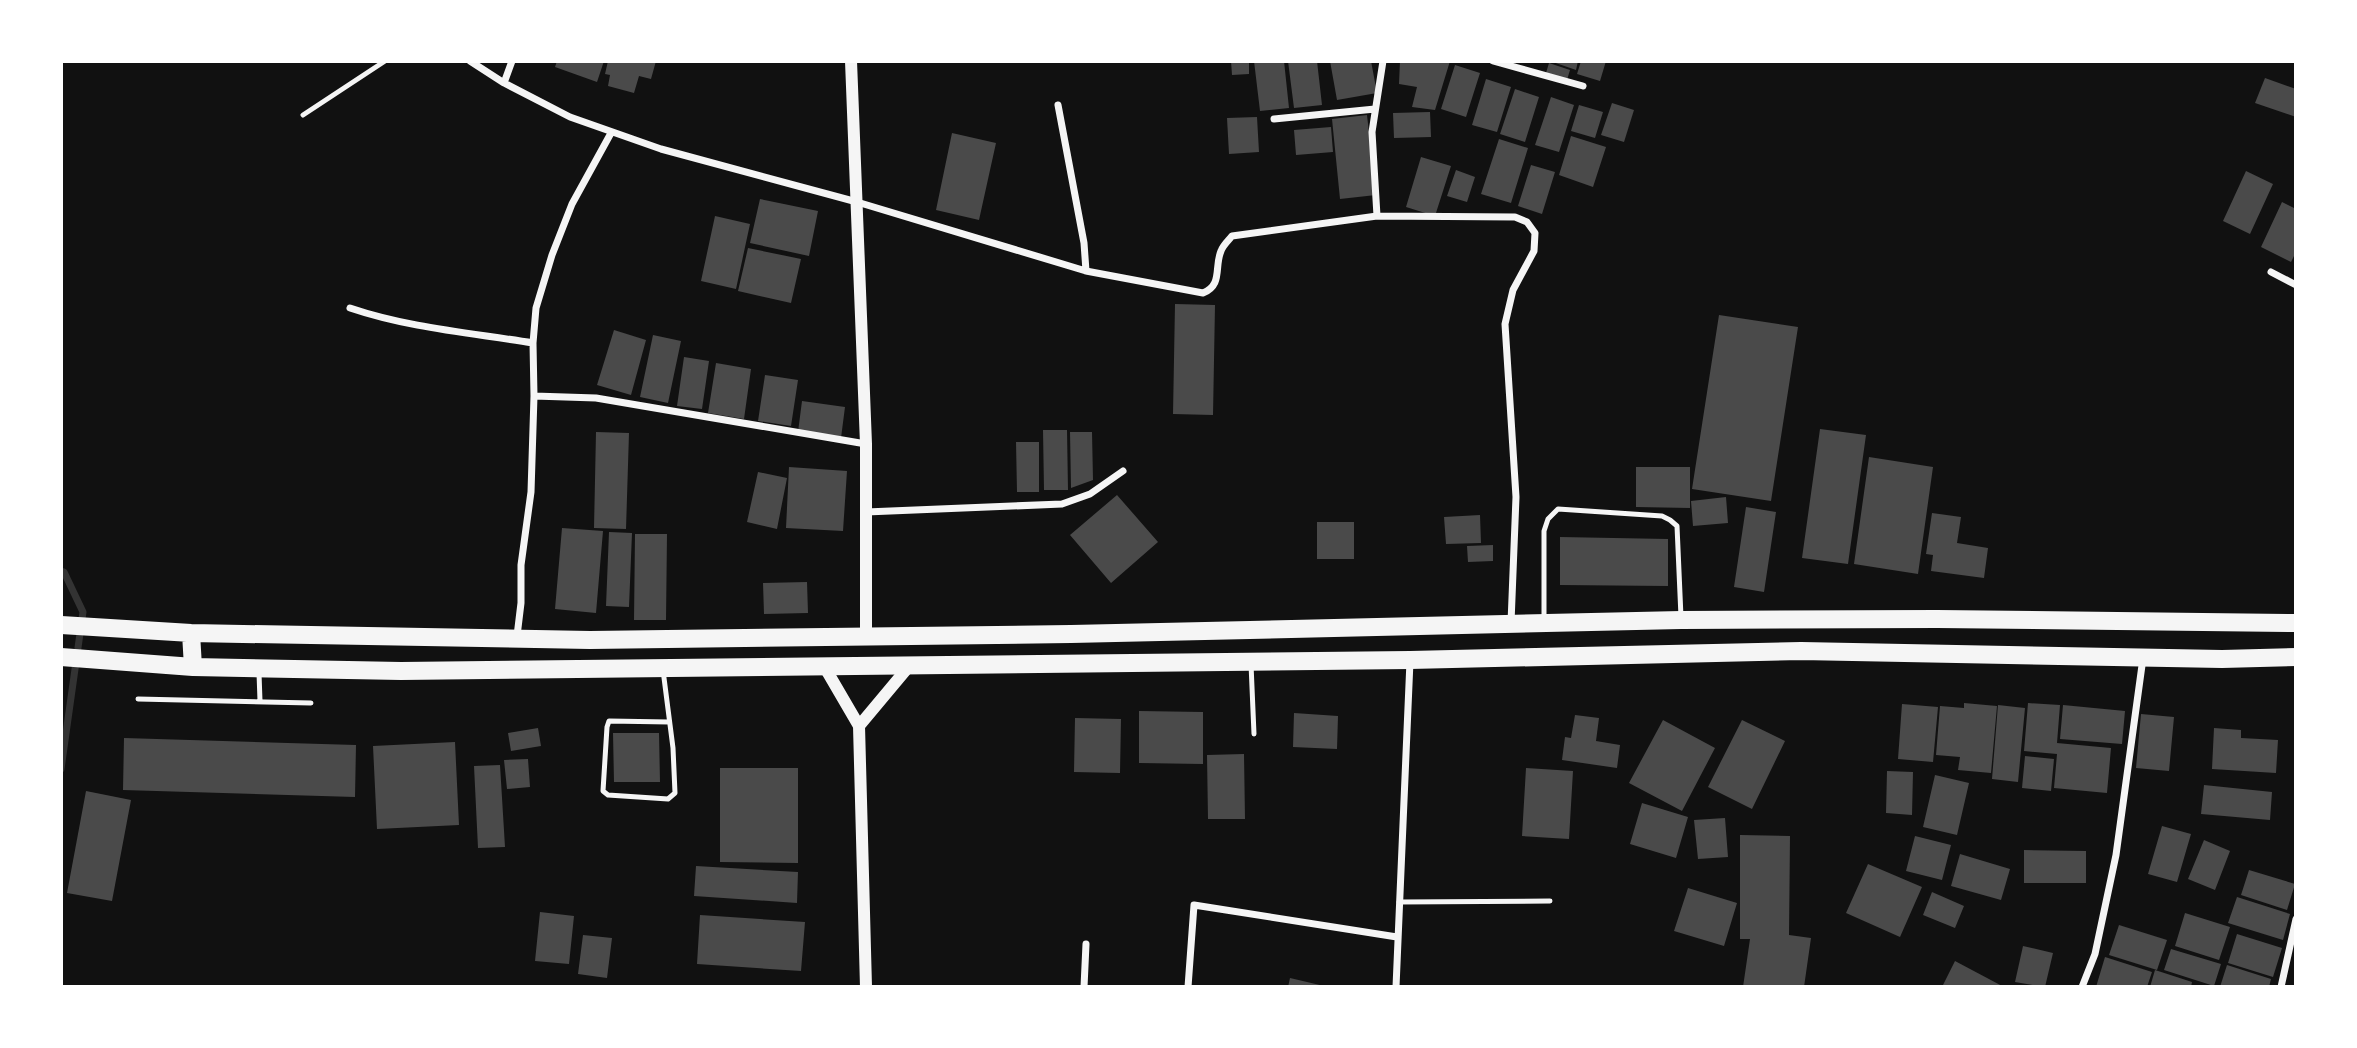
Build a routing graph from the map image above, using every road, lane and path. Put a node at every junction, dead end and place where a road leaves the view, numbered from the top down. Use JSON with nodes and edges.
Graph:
{"nodes":[{"id":1,"x":385,"y":61,"type":"edge"},
{"id":2,"x":470,"y":61,"type":"edge"},
{"id":3,"x":512,"y":61,"type":"edge"},
{"id":4,"x":851,"y":61,"type":"edge"},
{"id":5,"x":1383,"y":61,"type":"edge"},
{"id":6,"x":1493,"y":61,"type":"edge"},
{"id":7,"x":504,"y":83,"type":"junction"},
{"id":8,"x":1583,"y":86,"type":"dead end"},
{"id":9,"x":1058,"y":105,"type":"dead end"},
{"id":10,"x":1375,"y":109,"type":"junction"},
{"id":11,"x":303,"y":115,"type":"dead end"},
{"id":12,"x":1274,"y":119,"type":"dead end"},
{"id":13,"x":611,"y":133,"type":"junction"},
{"id":14,"x":857,"y":202,"type":"junction"},
{"id":15,"x":1377,"y":216,"type":"junction"},
{"id":16,"x":1086,"y":271,"type":"junction"},
{"id":17,"x":2271,"y":272,"type":"dead end"},
{"id":18,"x":2296,"y":285,"type":"edge"},
{"id":19,"x":350,"y":308,"type":"dead end"},
{"id":20,"x":533,"y":344,"type":"junction"},
{"id":21,"x":534,"y":396,"type":"junction"},
{"id":22,"x":866,"y":444,"type":"junction"},
{"id":23,"x":1123,"y":471,"type":"dead end"},
{"id":24,"x":866,"y":512,"type":"junction"},
{"id":25,"x":1937,"y":619,"type":"junction"},
{"id":26,"x":1681,"y":620,"type":"junction"},
{"id":27,"x":1896,"y":620,"type":"junction"},
{"id":28,"x":1511,"y":623,"type":"junction"},
{"id":29,"x":1544,"y":623,"type":"junction"},
{"id":30,"x":2296,"y":623,"type":"edge"},
{"id":31,"x":61,"y":625,"type":"edge"},
{"id":32,"x":191,"y":632,"type":"junction"},
{"id":33,"x":866,"y":635,"type":"junction"},
{"id":34,"x":516,"y":640,"type":"junction"},
{"id":35,"x":1895,"y":652,"type":"junction"},
{"id":36,"x":1937,"y":653,"type":"junction"},
{"id":37,"x":61,"y":657,"type":"edge"},
{"id":38,"x":2144,"y":657,"type":"junction"},
{"id":39,"x":2296,"y":657,"type":"edge"},
{"id":40,"x":1410,"y":660,"type":"junction"},
{"id":41,"x":1251,"y":662,"type":"junction"},
{"id":42,"x":910,"y":665,"type":"junction"},
{"id":43,"x":824,"y":666,"type":"junction"},
{"id":44,"x":193,"y":667,"type":"junction"},
{"id":45,"x":663,"y":667,"type":"junction"},
{"id":46,"x":259,"y":670,"type":"junction"},
{"id":47,"x":138,"y":699,"type":"dead end"},
{"id":48,"x":260,"y":701,"type":"junction"},
{"id":49,"x":311,"y":703,"type":"dead end"},
{"id":50,"x":669,"y":722,"type":"junction"},
{"id":51,"x":859,"y":726,"type":"junction"},
{"id":52,"x":1254,"y":734,"type":"dead end"},
{"id":53,"x":1550,"y":901,"type":"dead end"},
{"id":54,"x":1399,"y":902,"type":"junction"},
{"id":55,"x":2296,"y":919,"type":"edge"},
{"id":56,"x":1396,"y":937,"type":"junction"},
{"id":57,"x":1086,"y":944,"type":"dead end"},
{"id":58,"x":866,"y":987,"type":"edge"},
{"id":59,"x":1084,"y":987,"type":"edge"},
{"id":60,"x":1188,"y":987,"type":"edge"},
{"id":61,"x":1396,"y":987,"type":"edge"},
{"id":62,"x":2082,"y":987,"type":"edge"},
{"id":63,"x":2281,"y":987,"type":"edge"}],
"edges":[{"from":1,"to":11,"type":"lane"},
{"from":2,"to":7,"type":"street"},
{"from":3,"to":7,"type":"street"},
{"from":4,"to":14,"type":"street"},
{"from":5,"to":10,"type":"street"},
{"from":6,"to":8,"type":"street"},
{"from":7,"to":13,"type":"street"},
{"from":9,"to":16,"type":"street"},
{"from":10,"to":12,"type":"street"},
{"from":10,"to":15,"type":"street"},
{"from":13,"to":14,"type":"street"},
{"from":13,"to":20,"type":"street"},
{"from":14,"to":16,"type":"street"},
{"from":14,"to":22,"type":"street"},
{"from":15,"to":16,"type":"street"},
{"from":15,"to":28,"type":"street"},
{"from":17,"to":18,"type":"street"},
{"from":19,"to":20,"type":"street"},
{"from":20,"to":21,"type":"street"},
{"from":21,"to":22,"type":"street"},
{"from":21,"to":34,"type":"street"},
{"from":22,"to":24,"type":"street"},
{"from":23,"to":24,"type":"street"},
{"from":24,"to":33,"type":"street"},
{"from":25,"to":27,"type":"main road"},
{"from":25,"to":30,"type":"main road"},
{"from":25,"to":36,"type":"main road"},
{"from":26,"to":27,"type":"main road"},
{"from":26,"to":29,"type":"main road"},
{"from":26,"to":29,"type":"lane"},
{"from":27,"to":35,"type":"main road"},
{"from":28,"to":29,"type":"main road"},
{"from":28,"to":33,"type":"main road"},
{"from":31,"to":32,"type":"main road"},
{"from":32,"to":34,"type":"main road"},
{"from":32,"to":44,"type":"main road"},
{"from":33,"to":34,"type":"main road"},
{"from":35,"to":36,"type":"main road"},
{"from":35,"to":40,"type":"main road"},
{"from":36,"to":38,"type":"main road"},
{"from":37,"to":44,"type":"main road"},
{"from":38,"to":39,"type":"main road"},
{"from":38,"to":62,"type":"street"},
{"from":40,"to":41,"type":"main road"},
{"from":40,"to":54,"type":"street"},
{"from":41,"to":42,"type":"main road"},
{"from":41,"to":52,"type":"lane"},
{"from":42,"to":43,"type":"main road"},
{"from":42,"to":51,"type":"street"},
{"from":43,"to":45,"type":"main road"},
{"from":43,"to":51,"type":"street"},
{"from":44,"to":46,"type":"main road"},
{"from":45,"to":46,"type":"main road"},
{"from":45,"to":50,"type":"lane"},
{"from":46,"to":48,"type":"lane"},
{"from":47,"to":48,"type":"lane"},
{"from":48,"to":49,"type":"lane"},
{"from":50,"to":50,"type":"lane"},
{"from":51,"to":58,"type":"street"},
{"from":53,"to":54,"type":"lane"},
{"from":54,"to":56,"type":"street"},
{"from":55,"to":63,"type":"street"},
{"from":56,"to":60,"type":"street"},
{"from":56,"to":61,"type":"street"},
{"from":57,"to":59,"type":"street"}]}
